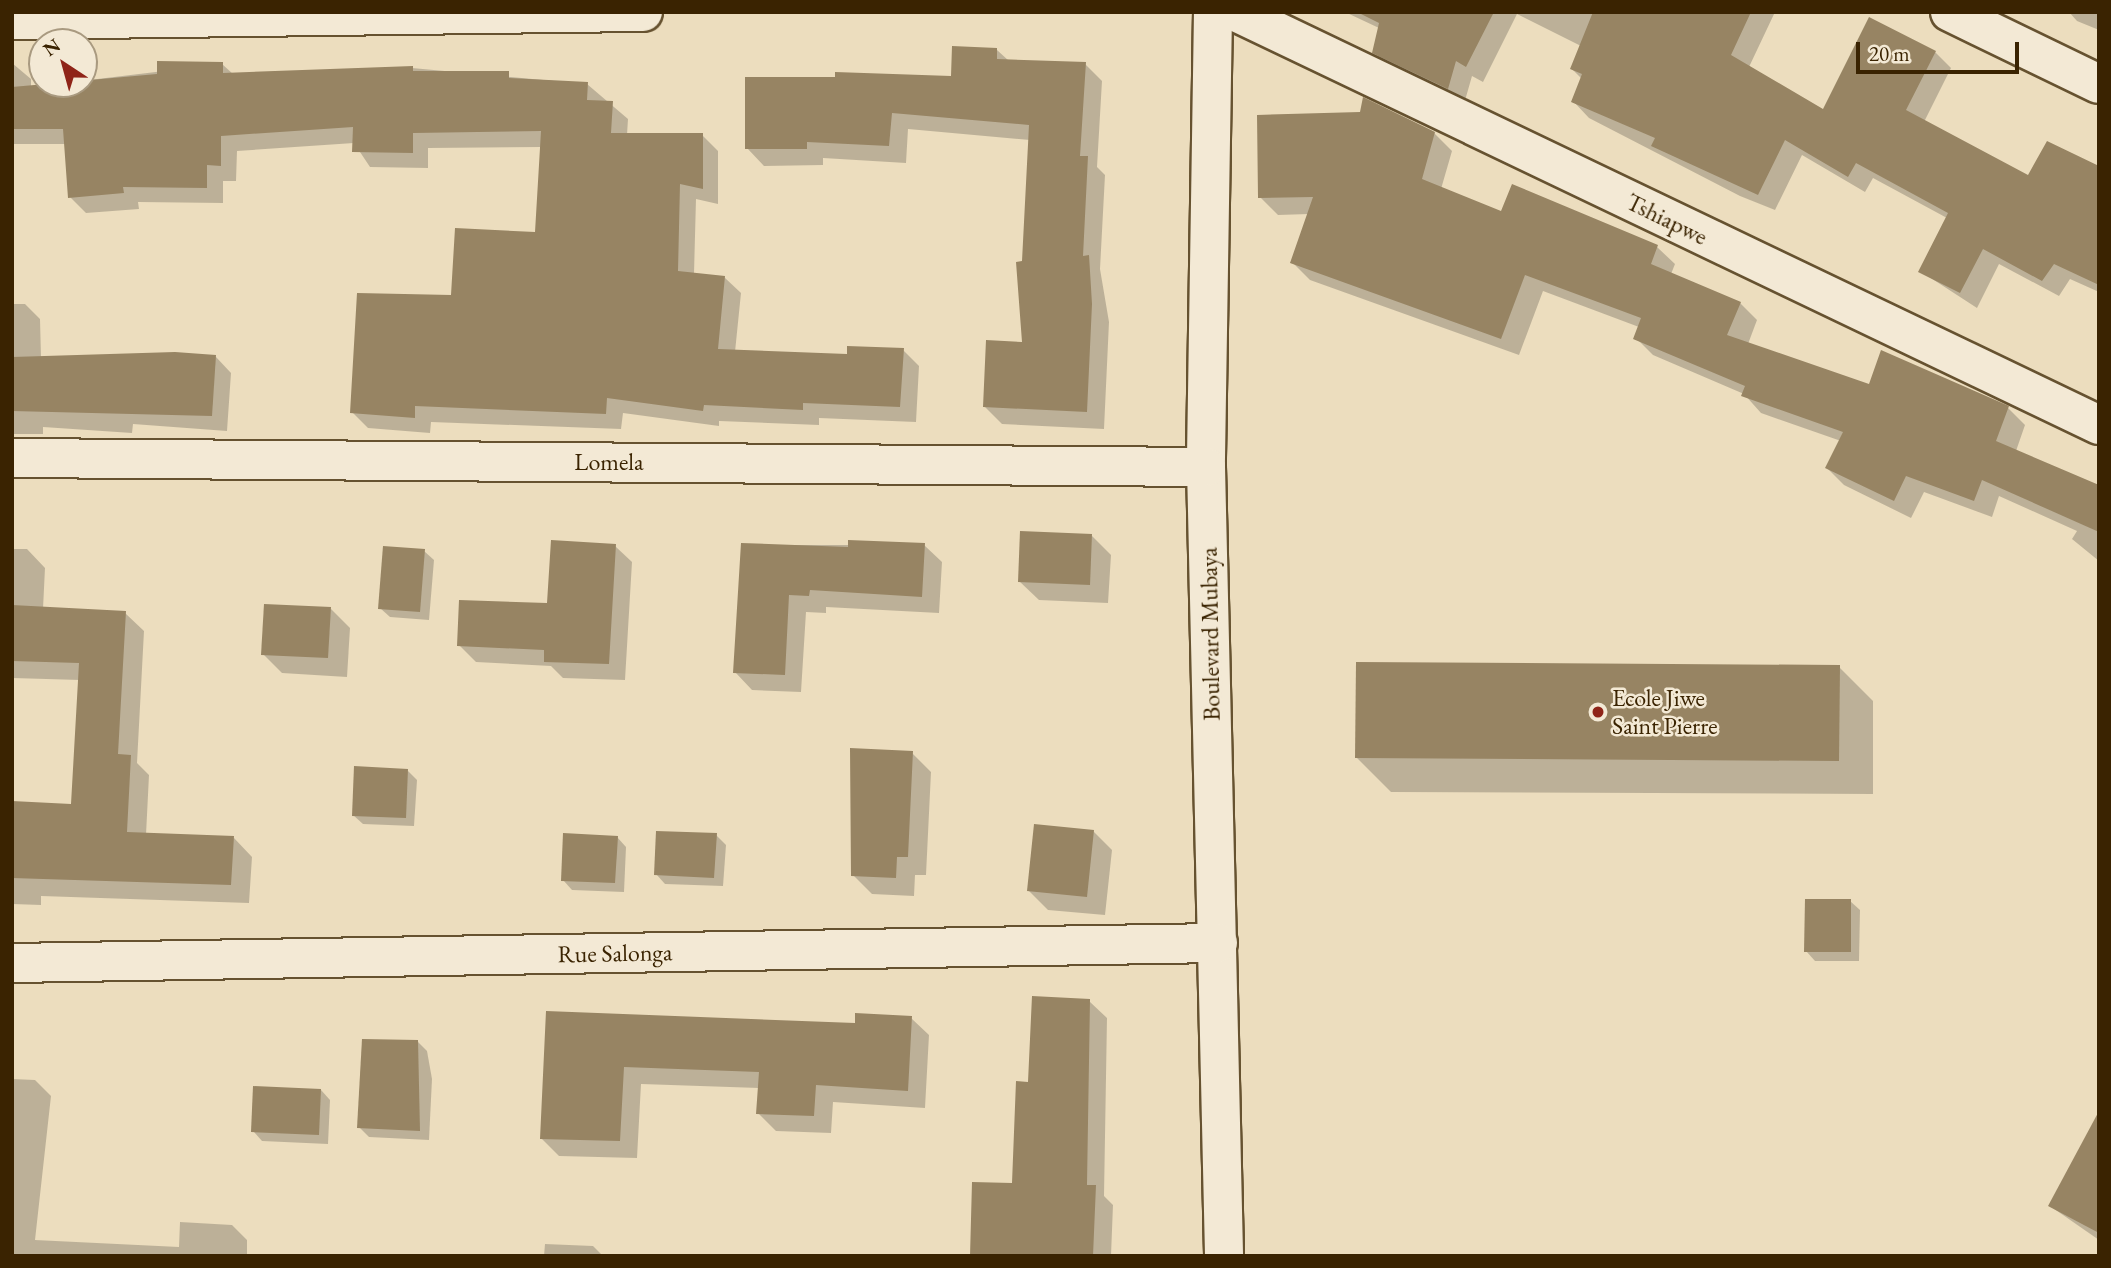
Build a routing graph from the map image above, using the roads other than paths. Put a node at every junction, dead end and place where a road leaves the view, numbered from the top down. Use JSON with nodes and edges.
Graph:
{"nodes":[{"id":1,"x":643,"y":12,"type":"edge"},
{"id":2,"x":1213,"y":12,"type":"edge"},
{"id":3,"x":1236,"y":12,"type":"edge"},
{"id":4,"x":1950,"y":12,"type":"edge"},
{"id":5,"x":12,"y":20,"type":"edge"},
{"id":6,"x":2099,"y":84,"type":"edge"},
{"id":7,"x":2099,"y":425,"type":"edge"},
{"id":8,"x":12,"y":458,"type":"edge"},
{"id":9,"x":1206,"y":467,"type":"junction"},
{"id":10,"x":1217,"y":943,"type":"junction"},
{"id":11,"x":12,"y":963,"type":"edge"},
{"id":12,"x":1224,"y":1256,"type":"edge"}],
"edges":[{"from":1,"to":5,"type":"street"},
{"from":2,"to":9,"type":"street","name":"Boulevard Mubaya"},
{"from":3,"to":7,"type":"street","name":"Tshiapwe"},
{"from":4,"to":6,"type":"street"},
{"from":8,"to":9,"type":"street","name":"Lomela"},
{"from":9,"to":10,"type":"street","name":"Boulevard Mubaya"},
{"from":10,"to":11,"type":"street","name":"Rue Salonga"},
{"from":10,"to":12,"type":"street","name":"Boulevard Mubaya"}]}
